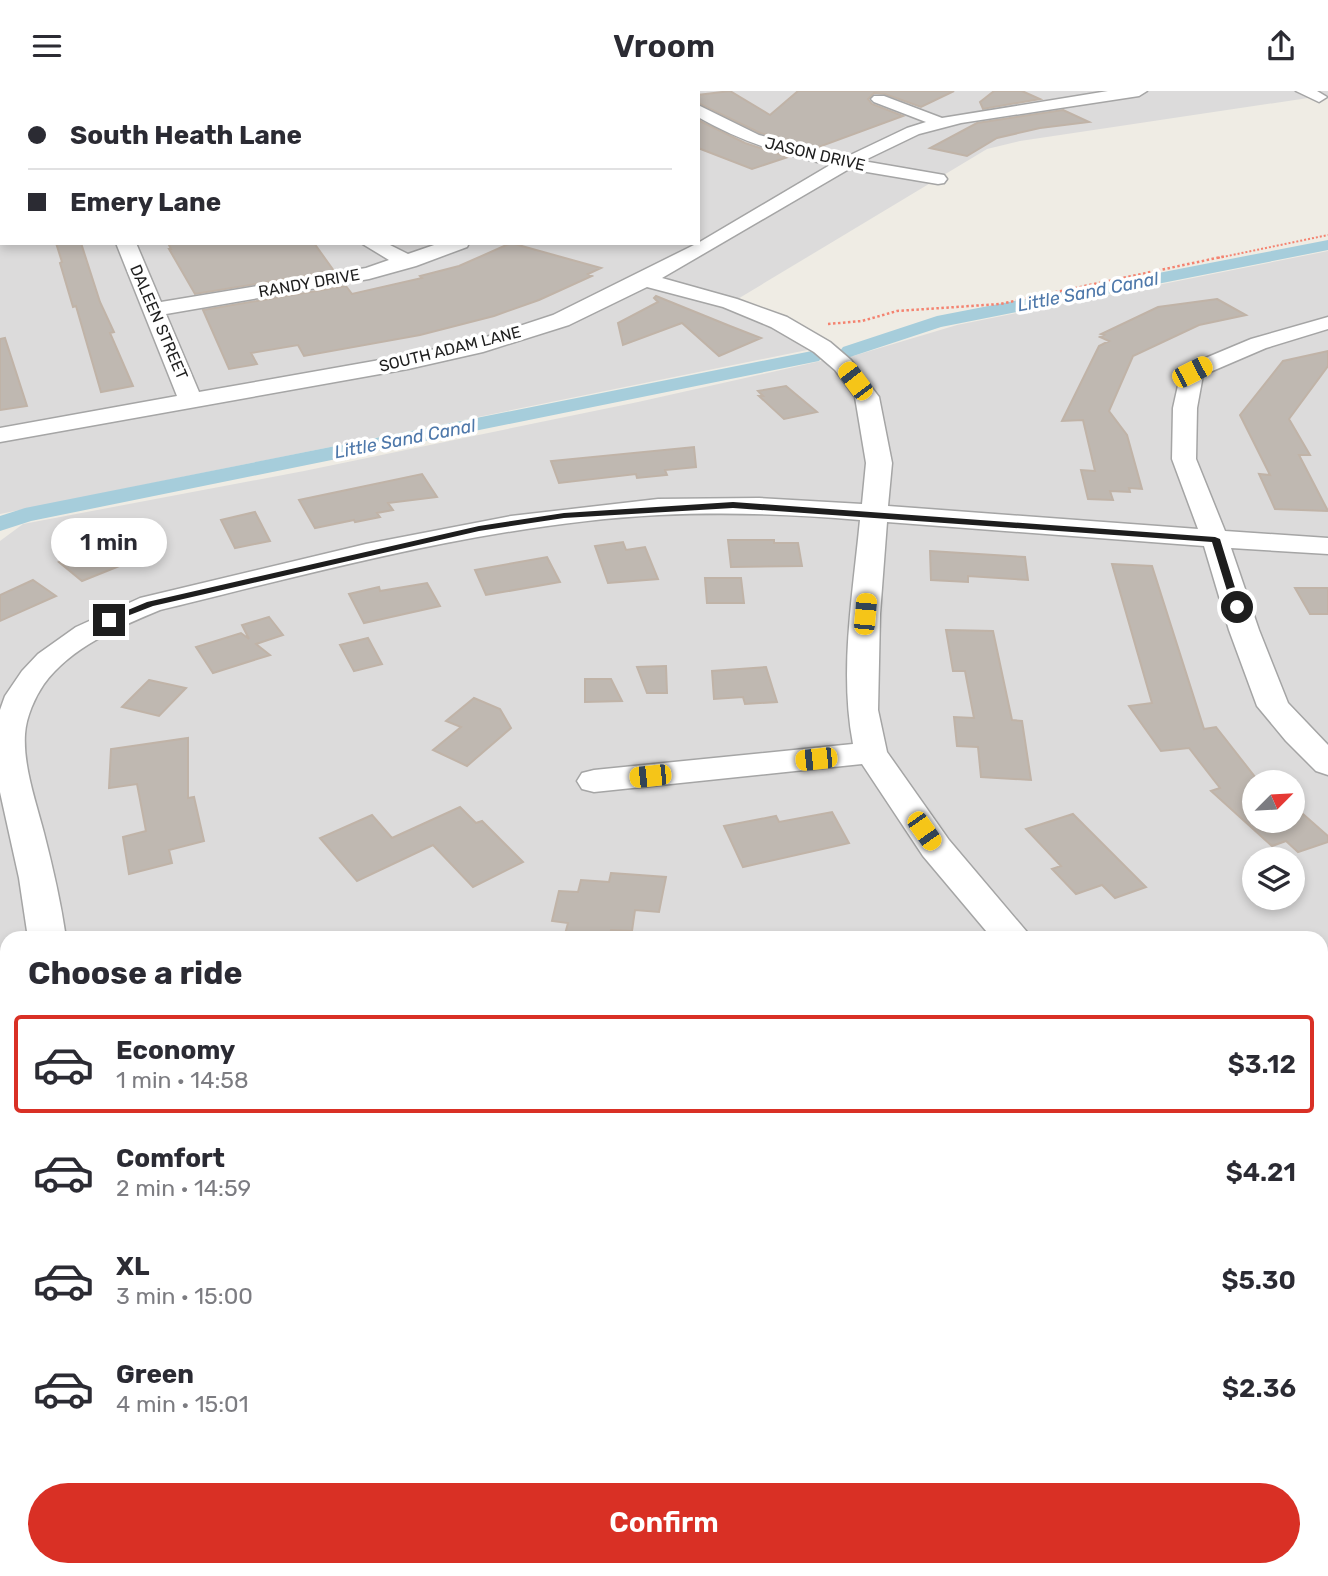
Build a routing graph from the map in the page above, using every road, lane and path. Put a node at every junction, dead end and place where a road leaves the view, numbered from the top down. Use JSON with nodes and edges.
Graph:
{"nodes":[{"id":1,"x":1056,"y":91,"type":"edge"},
{"id":2,"x":1139,"y":91,"type":"edge"},
{"id":3,"x":879,"y":99,"type":"dead end"},
{"id":4,"x":1078,"y":100,"type":"junction"},
{"id":5,"x":703,"y":117,"type":"edge"},
{"id":6,"x":939,"y":122,"type":"junction"},
{"id":7,"x":848,"y":162,"type":"junction"},
{"id":8,"x":938,"y":179,"type":"dead end"},
{"id":9,"x":1328,"y":235,"type":"edge"},
{"id":10,"x":127,"y":245,"type":"edge"},
{"id":11,"x":374,"y":245,"type":"edge"},
{"id":12,"x":455,"y":245,"type":"edge"},
{"id":13,"x":409,"y":262,"type":"junction"},
{"id":14,"x":645,"y":280,"type":"junction"},
{"id":15,"x":155,"y":309,"type":"junction"},
{"id":16,"x":1328,"y":323,"type":"edge"},
{"id":17,"x":793,"y":330,"type":"junction"},
{"id":18,"x":191,"y":401,"type":"junction"},
{"id":19,"x":0,"y":435,"type":"edge"},
{"id":20,"x":874,"y":513,"type":"junction"},
{"id":21,"x":1215,"y":539,"type":"junction"},
{"id":22,"x":1328,"y":546,"type":"edge"},
{"id":23,"x":871,"y":753,"type":"junction"},
{"id":24,"x":1328,"y":764,"type":"edge"},
{"id":25,"x":594,"y":781,"type":"dead end"},
{"id":26,"x":46,"y":931,"type":"edge"},
{"id":27,"x":1007,"y":931,"type":"edge"}],
"edges":[{"from":1,"to":4,"type":"street"},
{"from":2,"to":4,"type":"street","name":"SOUTH ADAM LANE"},
{"from":3,"to":6,"type":"street","name":"SOUTH ADAM LANE"},
{"from":4,"to":6,"type":"street","name":"SOUTH ADAM LANE"},
{"from":5,"to":7,"type":"street","name":"JASON DRIVE"},
{"from":6,"to":7,"type":"street","name":"SOUTH ADAM LANE"},
{"from":7,"to":8,"type":"street","name":"JASON DRIVE"},
{"from":7,"to":14,"type":"street","name":"SOUTH ADAM LANE"},
{"from":9,"to":17,"type":"path"},
{"from":10,"to":15,"type":"street","name":"DALEEN STREET"},
{"from":11,"to":13,"type":"street"},
{"from":12,"to":13,"type":"street","name":"RANDY DRIVE"},
{"from":13,"to":15,"type":"street","name":"RANDY DRIVE"},
{"from":14,"to":17,"type":"street"},
{"from":14,"to":18,"type":"street","name":"SOUTH ADAM LANE"},
{"from":15,"to":18,"type":"street","name":"DALEEN STREET"},
{"from":16,"to":21,"type":"street"},
{"from":17,"to":20,"type":"street"},
{"from":18,"to":19,"type":"street","name":"SOUTH ADAM LANE"},
{"from":20,"to":21,"type":"street"},
{"from":20,"to":23,"type":"street"},
{"from":20,"to":26,"type":"street"},
{"from":21,"to":22,"type":"street"},
{"from":21,"to":24,"type":"street"},
{"from":23,"to":25,"type":"street"},
{"from":23,"to":27,"type":"street"}]}
